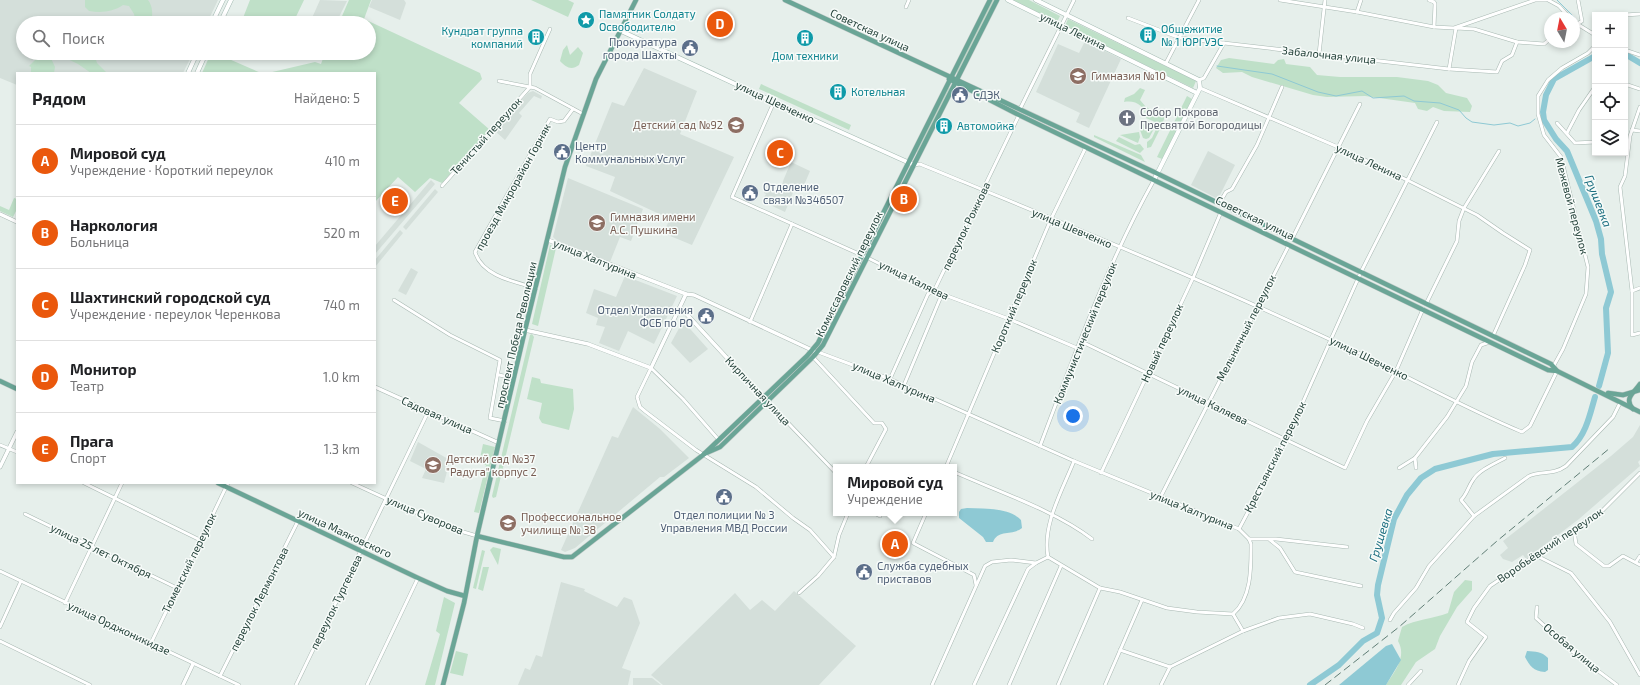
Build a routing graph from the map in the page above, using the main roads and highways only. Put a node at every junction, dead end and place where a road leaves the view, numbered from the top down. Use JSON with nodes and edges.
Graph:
{"nodes":[{"id":1,"x":223,"y":0,"type":"edge"},
{"id":2,"x":231,"y":0,"type":"edge"},
{"id":3,"x":636,"y":0,"type":"edge"},
{"id":4,"x":785,"y":0,"type":"edge"},
{"id":5,"x":990,"y":0,"type":"edge"},
{"id":6,"x":997,"y":0,"type":"edge"},
{"id":7,"x":1008,"y":0,"type":"edge"},
{"id":8,"x":1036,"y":0,"type":"edge"},
{"id":9,"x":215,"y":16,"type":"edge"},
{"id":10,"x":223,"y":16,"type":"edge"},
{"id":11,"x":621,"y":30,"type":"junction"},
{"id":12,"x":194,"y":60,"type":"edge"},
{"id":13,"x":203,"y":60,"type":"edge"},
{"id":14,"x":188,"y":72,"type":"edge"},
{"id":15,"x":197,"y":72,"type":"edge"},
{"id":16,"x":952,"y":79,"type":"junction"},
{"id":17,"x":1198,"y":93,"type":"junction"},
{"id":18,"x":909,"y":163,"type":"junction"},
{"id":19,"x":914,"y":164,"type":"junction"},
{"id":20,"x":1158,"y":174,"type":"junction"},
{"id":21,"x":1154,"y":180,"type":"junction"},
{"id":22,"x":864,"y":256,"type":"junction"},
{"id":23,"x":1360,"y":275,"type":"junction"},
{"id":24,"x":1555,"y":369,"type":"junction"},
{"id":25,"x":0,"y":381,"type":"edge"},
{"id":26,"x":1640,"y":384,"type":"edge"},
{"id":27,"x":16,"y":389,"type":"edge"},
{"id":28,"x":1640,"y":390,"type":"edge"},
{"id":29,"x":1600,"y":392,"type":"junction"},
{"id":30,"x":1634,"y":392,"type":"junction"},
{"id":31,"x":1638,"y":411,"type":"edge"},
{"id":32,"x":703,"y":455,"type":"junction"},
{"id":33,"x":227,"y":485,"type":"edge"},
{"id":34,"x":477,"y":536,"type":"junction"},
{"id":35,"x":465,"y":596,"type":"junction"},
{"id":36,"x":443,"y":685,"type":"edge"}],
"edges":[{"from":1,"to":9,"type":"main road"},
{"from":2,"to":10,"type":"main road"},
{"from":3,"to":11,"type":"main road","name":"проспект Победа Революции"},
{"from":4,"to":16,"type":"main road","name":"Советская улица"},
{"from":5,"to":16,"type":"main road","name":"Комиссаровский переулок"},
{"from":6,"to":16,"type":"main road","name":"Комиссаровский переулок"},
{"from":7,"to":17,"type":"main road","name":"улица Ленина"},
{"from":8,"to":17,"type":"main road","name":"улица Ленина"},
{"from":11,"to":18,"type":"main road","name":"улица Шевченко"},
{"from":11,"to":34,"type":"main road","name":"проспект Победа Революции"},
{"from":12,"to":14,"type":"main road"},
{"from":13,"to":15,"type":"main road"},
{"from":16,"to":18,"type":"main road","name":"Комиссаровский переулок"},
{"from":16,"to":19,"type":"main road","name":"Комиссаровский переулок"},
{"from":16,"to":20,"type":"main road","name":"Советская улица"},
{"from":16,"to":21,"type":"main road","name":"Советская улица"},
{"from":17,"to":20,"type":"main road","name":"Коммунистический переулок"},
{"from":18,"to":19,"type":"main road","name":"улица Шевченко"},
{"from":18,"to":22,"type":"main road","name":"Комиссаровский переулок"},
{"from":19,"to":22,"type":"main road","name":"Комиссаровский переулок"},
{"from":20,"to":21,"type":"main road","name":"Коммунистический переулок"},
{"from":20,"to":23,"type":"main road","name":"Советская улица"},
{"from":21,"to":23,"type":"main road","name":"Советская улица"},
{"from":22,"to":32,"type":"main road","name":"Комиссаровский переулок"},
{"from":22,"to":32,"type":"main road","name":"Комиссаровский переулок"},
{"from":23,"to":24,"type":"main road","name":"Советская улица"},
{"from":23,"to":24,"type":"main road","name":"Советская улица"},
{"from":24,"to":29,"type":"main road","name":"Советская улица"},
{"from":25,"to":27,"type":"main road"},
{"from":26,"to":30,"type":"main road"},
{"from":28,"to":30,"type":"main road","name":"Советская улица"},
{"from":29,"to":30,"type":"main road","name":"Советская улица"},
{"from":29,"to":31,"type":"main road","name":"Советская улица"},
{"from":30,"to":31,"type":"main road"},
{"from":32,"to":34,"type":"main road","name":"Комиссаровский переулок"},
{"from":33,"to":35,"type":"main road","name":"улица Маяковского"},
{"from":34,"to":35,"type":"main road","name":"проспект Победа Революции"},
{"from":35,"to":36,"type":"main road","name":"проспект Победа Революции"}]}
